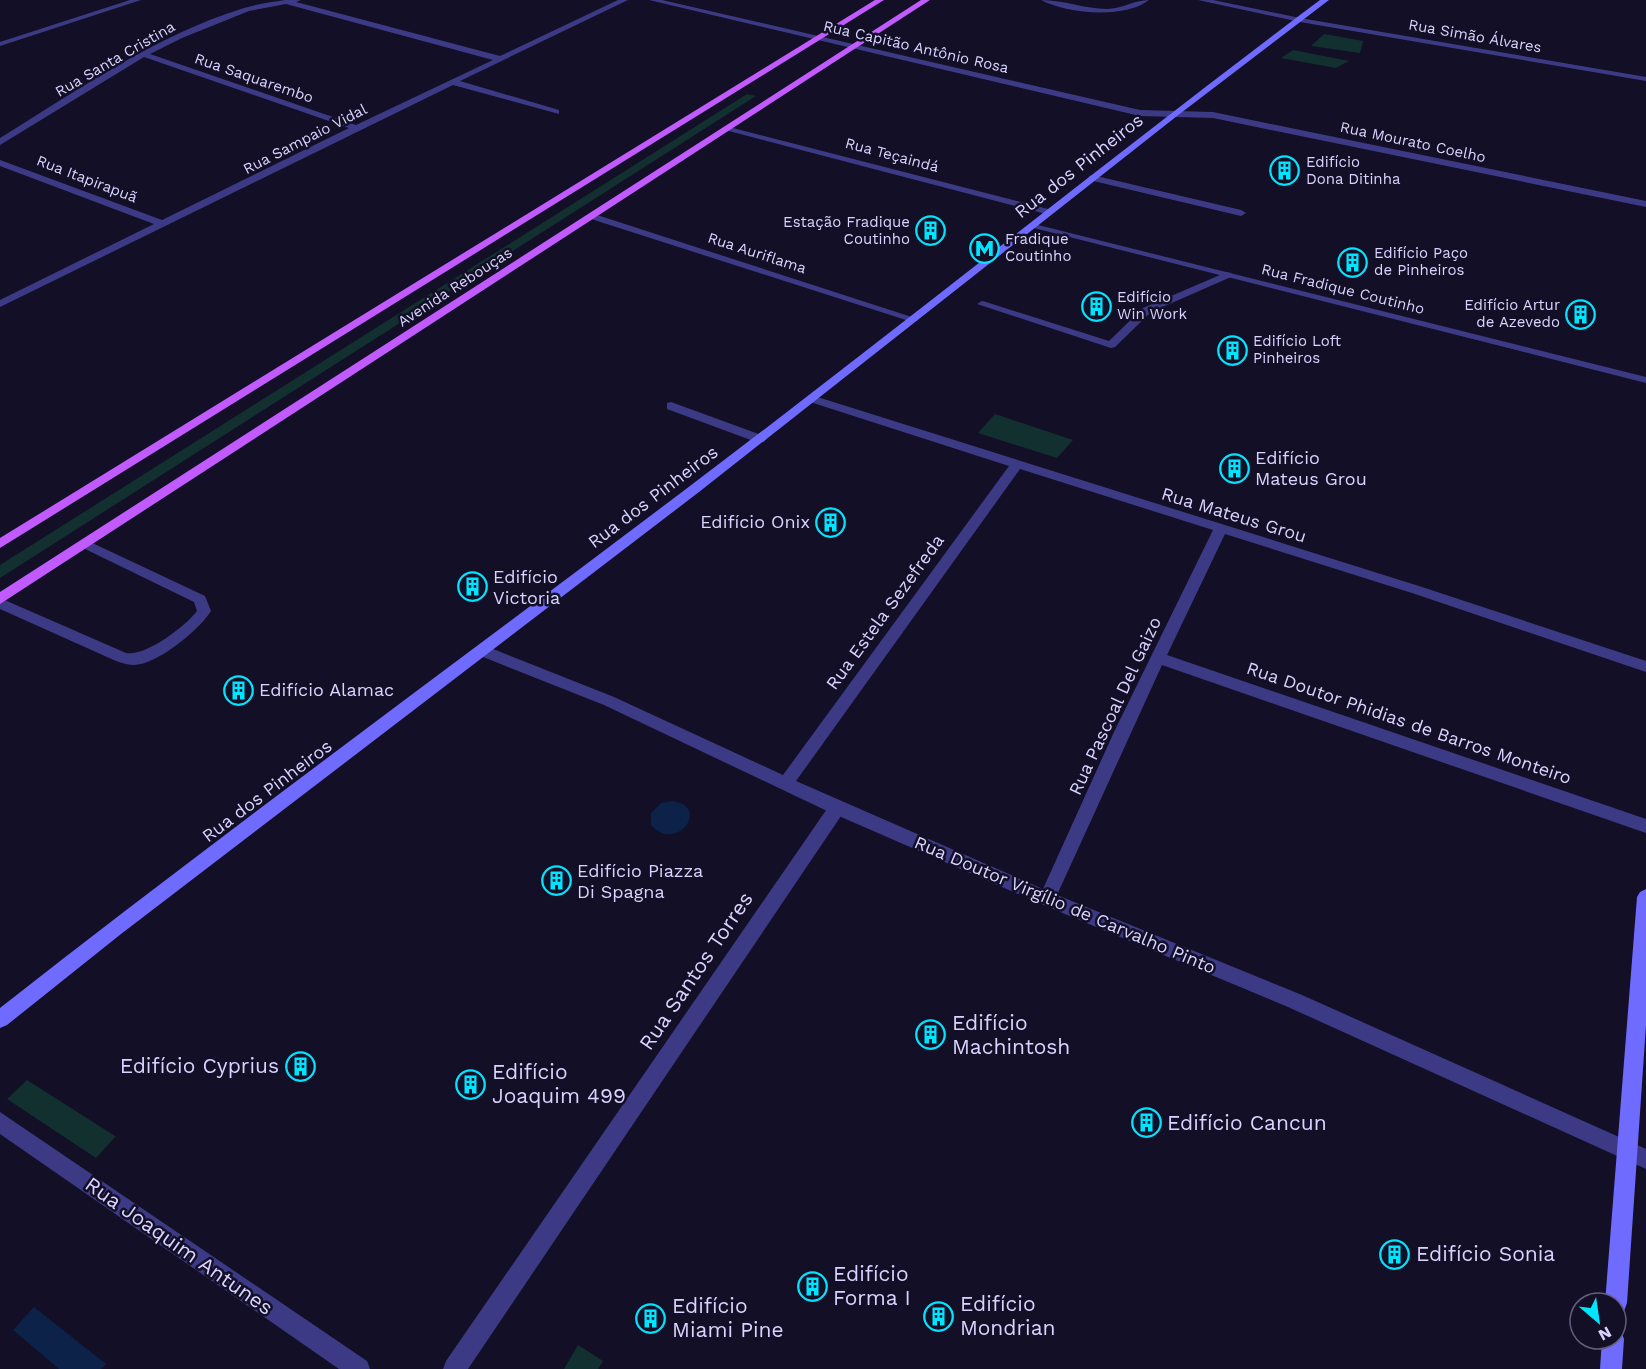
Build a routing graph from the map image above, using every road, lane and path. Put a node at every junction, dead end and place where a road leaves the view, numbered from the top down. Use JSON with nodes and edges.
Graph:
{"nodes":[{"id":1,"x":137,"y":0,"type":"edge"},
{"id":2,"x":257,"y":0,"type":"edge"},
{"id":3,"x":281,"y":0,"type":"edge"},
{"id":4,"x":624,"y":0,"type":"edge"},
{"id":5,"x":653,"y":0,"type":"edge"},
{"id":6,"x":880,"y":0,"type":"edge"},
{"id":7,"x":926,"y":0,"type":"edge"},
{"id":8,"x":1045,"y":0,"type":"edge"},
{"id":9,"x":1145,"y":0,"type":"edge"},
{"id":10,"x":1202,"y":0,"type":"edge"},
{"id":11,"x":1325,"y":0,"type":"edge"},
{"id":12,"x":293,"y":1,"type":"edge"},
{"id":13,"x":247,"y":9,"type":"junction"},
{"id":14,"x":1300,"y":20,"type":"junction"},
{"id":15,"x":817,"y":38,"type":"junction"},
{"id":16,"x":0,"y":44,"type":"edge"},
{"id":17,"x":853,"y":46,"type":"junction"},
{"id":18,"x":143,"y":54,"type":"junction"},
{"id":19,"x":500,"y":59,"type":"junction"},
{"id":20,"x":1646,"y":79,"type":"edge"},
{"id":21,"x":453,"y":82,"type":"junction"},
{"id":22,"x":556,"y":112,"type":"dead end"},
{"id":23,"x":1174,"y":114,"type":"junction"},
{"id":24,"x":356,"y":128,"type":"junction"},
{"id":25,"x":728,"y":128,"type":"junction"},
{"id":26,"x":0,"y":142,"type":"edge"},
{"id":27,"x":0,"y":163,"type":"edge"},
{"id":28,"x":1092,"y":178,"type":"junction"},
{"id":29,"x":1646,"y":204,"type":"edge"},
{"id":30,"x":1049,"y":212,"type":"junction"},
{"id":31,"x":1242,"y":213,"type":"dead end"},
{"id":32,"x":591,"y":216,"type":"junction"},
{"id":33,"x":163,"y":224,"type":"junction"},
{"id":34,"x":1033,"y":225,"type":"junction"},
{"id":35,"x":1227,"y":275,"type":"junction"},
{"id":36,"x":0,"y":304,"type":"edge"},
{"id":37,"x":982,"y":304,"type":"dead end"},
{"id":38,"x":913,"y":319,"type":"junction"},
{"id":39,"x":1646,"y":380,"type":"edge"},
{"id":40,"x":811,"y":399,"type":"junction"},
{"id":41,"x":671,"y":406,"type":"dead end"},
{"id":42,"x":760,"y":439,"type":"junction"},
{"id":43,"x":1016,"y":465,"type":"junction"},
{"id":44,"x":1220,"y":530,"type":"junction"},
{"id":45,"x":0,"y":544,"type":"edge"},
{"id":46,"x":86,"y":544,"type":"junction"},
{"id":47,"x":0,"y":601,"type":"edge"},
{"id":48,"x":483,"y":651,"type":"junction"},
{"id":49,"x":1159,"y":658,"type":"junction"},
{"id":50,"x":1646,"y":667,"type":"edge"},
{"id":51,"x":786,"y":783,"type":"junction"},
{"id":52,"x":837,"y":808,"type":"junction"},
{"id":53,"x":1646,"y":826,"type":"edge"},
{"id":54,"x":1646,"y":897,"type":"edge"},
{"id":55,"x":1047,"y":899,"type":"junction"},
{"id":56,"x":0,"y":1019,"type":"edge"},
{"id":57,"x":0,"y":1122,"type":"edge"},
{"id":58,"x":1627,"y":1151,"type":"junction"},
{"id":59,"x":1646,"y":1159,"type":"edge"},
{"id":60,"x":1617,"y":1291,"type":"edge"},
{"id":61,"x":1612,"y":1351,"type":"edge"},
{"id":62,"x":359,"y":1369,"type":"edge"},
{"id":63,"x":454,"y":1369,"type":"edge"},
{"id":64,"x":1611,"y":1369,"type":"edge"}],
"edges":[{"from":1,"to":16,"type":"street"},
{"from":2,"to":13,"type":"street","name":"Rua Santa Cristina"},
{"from":3,"to":12,"type":"street"},
{"from":4,"to":19,"type":"street","name":"Rua Sampaio Vidal"},
{"from":5,"to":15,"type":"street","name":"Rua Capitão Antônio Rosa"},
{"from":6,"to":15,"type":"main road","name":"Avenida Rebouças"},
{"from":7,"to":17,"type":"main road","name":"Avenida Rebouças"},
{"from":8,"to":9,"type":"street"},
{"from":10,"to":14,"type":"street","name":"Rua Simão Álvares"},
{"from":11,"to":14,"type":"main road","name":"Rua dos Pinheiros"},
{"from":12,"to":13,"type":"street","name":"Rua Santa Cristina"},
{"from":12,"to":19,"type":"street"},
{"from":13,"to":18,"type":"street","name":"Rua Santa Cristina"},
{"from":14,"to":20,"type":"street","name":"Rua Simão Álvares"},
{"from":14,"to":23,"type":"main road","name":"Rua dos Pinheiros"},
{"from":15,"to":17,"type":"street","name":"Rua Capitão Antônio Rosa"},
{"from":15,"to":45,"type":"main road","name":"Avenida Rebouças"},
{"from":17,"to":23,"type":"street","name":"Rua Capitão Antônio Rosa"},
{"from":17,"to":25,"type":"main road","name":"Avenida Rebouças"},
{"from":18,"to":24,"type":"street","name":"Rua Saquarembo"},
{"from":18,"to":26,"type":"street","name":"Rua Santa Cristina"},
{"from":19,"to":21,"type":"street","name":"Rua Sampaio Vidal"},
{"from":21,"to":22,"type":"street"},
{"from":21,"to":24,"type":"street","name":"Rua Sampaio Vidal"},
{"from":23,"to":28,"type":"main road","name":"Rua dos Pinheiros"},
{"from":23,"to":29,"type":"street","name":"Rua Mourato Coelho"},
{"from":24,"to":33,"type":"street","name":"Rua Sampaio Vidal"},
{"from":25,"to":30,"type":"street","name":"Rua Teçaindá"},
{"from":25,"to":32,"type":"main road","name":"Avenida Rebouças"},
{"from":27,"to":33,"type":"street","name":"Rua Itapirapuã"},
{"from":28,"to":30,"type":"main road","name":"Rua dos Pinheiros"},
{"from":28,"to":31,"type":"street"},
{"from":30,"to":34,"type":"main road","name":"Rua dos Pinheiros"},
{"from":32,"to":38,"type":"street","name":"Rua Auriflama"},
{"from":32,"to":46,"type":"main road","name":"Avenida Rebouças"},
{"from":33,"to":36,"type":"street","name":"Rua Sampaio Vidal"},
{"from":34,"to":35,"type":"street","name":"Rua Fradique Coutinho"},
{"from":34,"to":38,"type":"main road","name":"Rua dos Pinheiros"},
{"from":35,"to":37,"type":"street"},
{"from":35,"to":39,"type":"street","name":"Rua Fradique Coutinho"},
{"from":38,"to":40,"type":"main road","name":"Rua dos Pinheiros"},
{"from":40,"to":42,"type":"main road","name":"Rua dos Pinheiros"},
{"from":40,"to":43,"type":"street","name":"Rua Mateus Grou"},
{"from":41,"to":42,"type":"street"},
{"from":42,"to":48,"type":"main road","name":"Rua dos Pinheiros"},
{"from":43,"to":44,"type":"street","name":"Rua Mateus Grou"},
{"from":43,"to":51,"type":"street","name":"Rua Estela Sezefreda"},
{"from":44,"to":49,"type":"street","name":"Rua Pascoal Del Gaizo"},
{"from":44,"to":50,"type":"street","name":"Rua Mateus Grou"},
{"from":46,"to":47,"type":"main road","name":"Avenida Rebouças"},
{"from":46,"to":47,"type":"street"},
{"from":48,"to":51,"type":"street","name":"Rua Doutor Virgílio de Carvalho Pinto"},
{"from":48,"to":56,"type":"main road","name":"Rua dos Pinheiros"},
{"from":49,"to":53,"type":"street","name":"Rua Doutor Phidias de Barros Monteiro"},
{"from":49,"to":55,"type":"street","name":"Rua Pascoal Del Gaizo"},
{"from":51,"to":52,"type":"street","name":"Rua Doutor Virgílio de Carvalho Pinto"},
{"from":52,"to":55,"type":"street","name":"Rua Doutor Virgílio de Carvalho Pinto"},
{"from":52,"to":63,"type":"street","name":"Rua Santos Torres"},
{"from":54,"to":58,"type":"main road"},
{"from":55,"to":58,"type":"street","name":"Rua Doutor Virgílio de Carvalho Pinto"},
{"from":57,"to":62,"type":"street","name":"Rua Joaquim Antunes"},
{"from":58,"to":59,"type":"street","name":"Rua Doutor Virgílio de Carvalho Pinto"},
{"from":58,"to":60,"type":"main road"},
{"from":61,"to":64,"type":"main road"}]}
